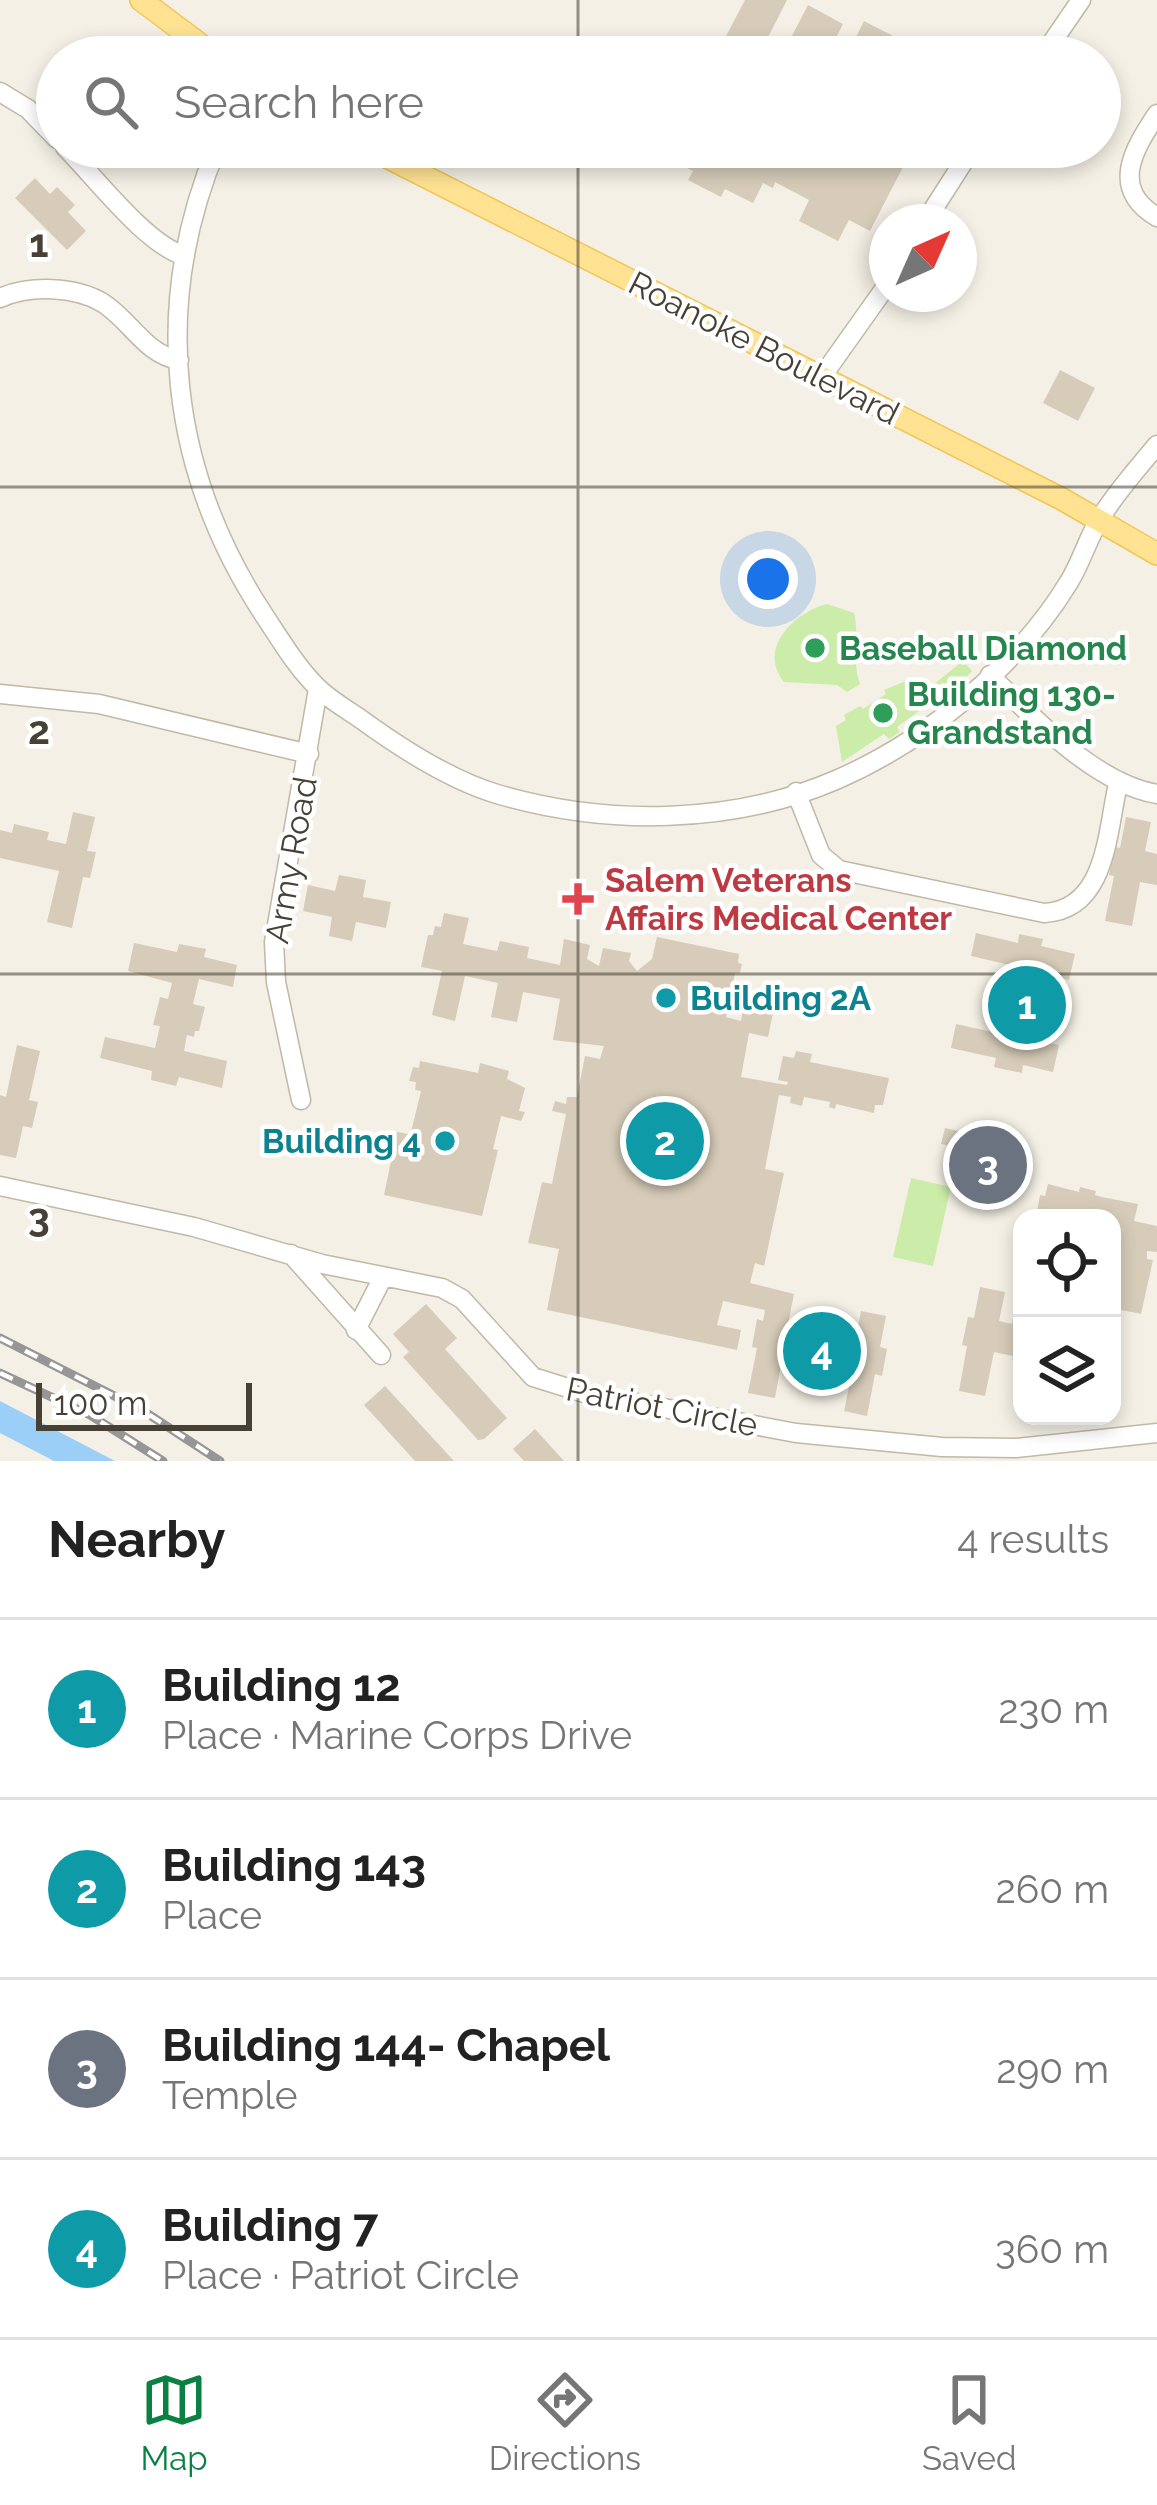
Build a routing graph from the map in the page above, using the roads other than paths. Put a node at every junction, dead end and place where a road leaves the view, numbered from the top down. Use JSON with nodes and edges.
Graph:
{"nodes":[{"id":1,"x":141,"y":0,"type":"edge"},
{"id":2,"x":1081,"y":0,"type":"edge"},
{"id":3,"x":189,"y":36,"type":"edge"},
{"id":4,"x":1056,"y":36,"type":"edge"},
{"id":5,"x":0,"y":92,"type":"edge"},
{"id":6,"x":1157,"y":114,"type":"edge"},
{"id":7,"x":36,"y":117,"type":"edge"},
{"id":8,"x":86,"y":168,"type":"edge"},
{"id":9,"x":211,"y":168,"type":"edge"},
{"id":10,"x":408,"y":168,"type":"edge"},
{"id":11,"x":960,"y":168,"type":"edge"},
{"id":12,"x":937,"y":204,"type":"edge"},
{"id":13,"x":1157,"y":217,"type":"edge"},
{"id":14,"x":185,"y":256,"type":"junction"},
{"id":15,"x":0,"y":298,"type":"edge"},
{"id":16,"x":869,"y":310,"type":"edge"},
{"id":17,"x":179,"y":360,"type":"junction"},
{"id":18,"x":821,"y":378,"type":"junction"},
{"id":19,"x":1157,"y":445,"type":"edge"},
{"id":20,"x":1099,"y":520,"type":"junction"},
{"id":21,"x":1157,"y":554,"type":"edge"},
{"id":22,"x":990,"y":675,"type":"junction"},
{"id":23,"x":318,"y":689,"type":"junction"},
{"id":24,"x":0,"y":694,"type":"edge"},
{"id":25,"x":309,"y":754,"type":"junction"},
{"id":26,"x":1118,"y":784,"type":"junction"},
{"id":27,"x":796,"y":792,"type":"junction"},
{"id":28,"x":1157,"y":794,"type":"edge"},
{"id":29,"x":301,"y":1100,"type":"dead end"},
{"id":30,"x":0,"y":1186,"type":"edge"},
{"id":31,"x":291,"y":1253,"type":"junction"},
{"id":32,"x":383,"y":1276,"type":"junction"},
{"id":33,"x":356,"y":1330,"type":"junction"},
{"id":34,"x":381,"y":1355,"type":"dead end"},
{"id":35,"x":1157,"y":1432,"type":"edge"}],
"edges":[{"from":1,"to":3,"type":"main road"},
{"from":2,"to":4,"type":"street"},
{"from":5,"to":7,"type":"street"},
{"from":6,"to":13,"type":"street"},
{"from":8,"to":14,"type":"street"},
{"from":9,"to":14,"type":"street"},
{"from":10,"to":18,"type":"main road","name":"Roanoke Boulevard"},
{"from":11,"to":12,"type":"street"},
{"from":14,"to":17,"type":"street"},
{"from":15,"to":17,"type":"street"},
{"from":16,"to":18,"type":"street"},
{"from":17,"to":23,"type":"street"},
{"from":18,"to":20,"type":"main road","name":"Roanoke Boulevard"},
{"from":19,"to":20,"type":"street"},
{"from":20,"to":21,"type":"main road","name":"Roanoke Boulevard"},
{"from":20,"to":22,"type":"street"},
{"from":22,"to":26,"type":"street"},
{"from":22,"to":27,"type":"street"},
{"from":23,"to":25,"type":"street","name":"Army Road"},
{"from":23,"to":27,"type":"street"},
{"from":24,"to":25,"type":"street"},
{"from":25,"to":29,"type":"street","name":"Army Road"},
{"from":26,"to":27,"type":"street"},
{"from":26,"to":28,"type":"street"},
{"from":30,"to":31,"type":"street","name":"Patriot Circle"},
{"from":31,"to":32,"type":"street","name":"Patriot Circle"},
{"from":31,"to":33,"type":"street"},
{"from":32,"to":33,"type":"street"},
{"from":32,"to":35,"type":"street","name":"Patriot Circle"},
{"from":33,"to":34,"type":"street"}]}
